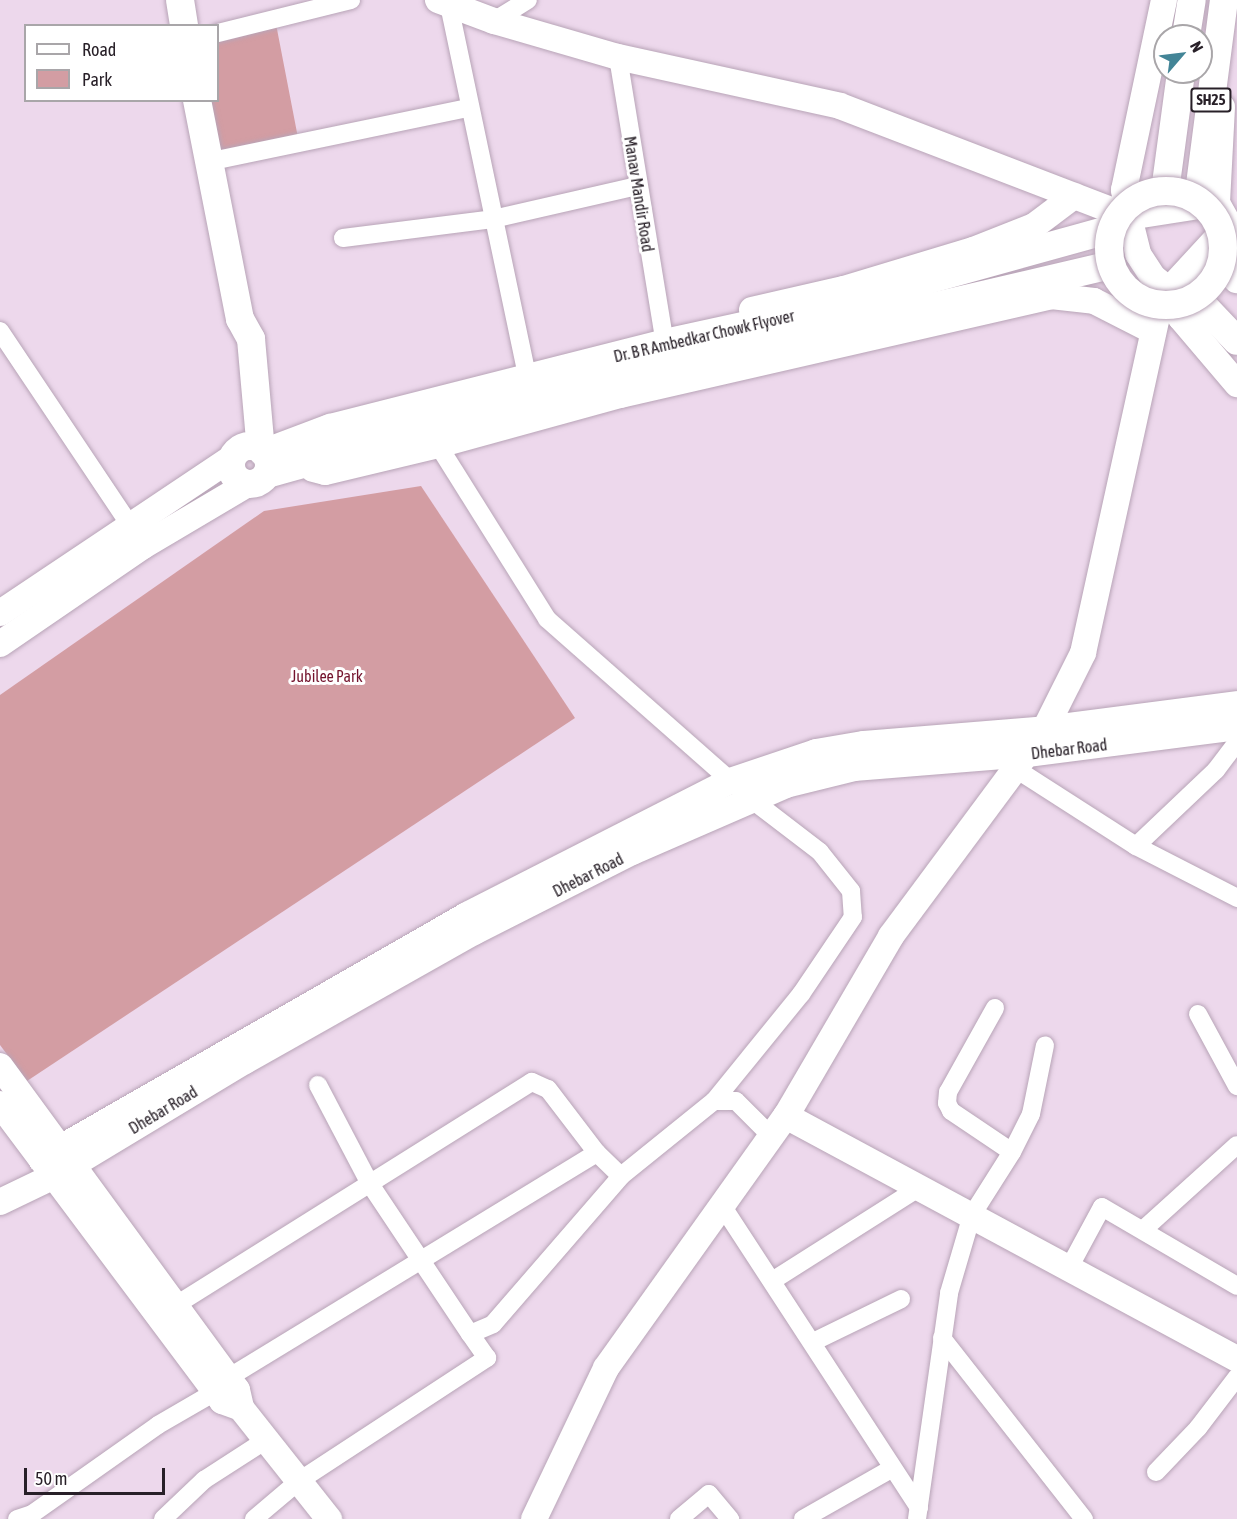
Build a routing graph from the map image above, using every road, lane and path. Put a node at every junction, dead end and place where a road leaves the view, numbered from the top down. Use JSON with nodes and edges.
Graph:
{"nodes":[{"id":1,"x":180,"y":0,"type":"edge"},
{"id":2,"x":351,"y":0,"type":"edge"},
{"id":3,"x":528,"y":0,"type":"edge"},
{"id":4,"x":1164,"y":0,"type":"edge"},
{"id":5,"x":1192,"y":0,"type":"edge"},
{"id":6,"x":1224,"y":0,"type":"edge"},
{"id":7,"x":1236,"y":0,"type":"edge"},
{"id":8,"x":444,"y":3,"type":"edge"},
{"id":9,"x":494,"y":21,"type":"junction"},
{"id":10,"x":184,"y":24,"type":"edge"},
{"id":11,"x":1188,"y":24,"type":"edge"},
{"id":12,"x":219,"y":33,"type":"edge"},
{"id":13,"x":618,"y":57,"type":"junction"},
{"id":14,"x":1179,"y":84,"type":"edge"},
{"id":15,"x":197,"y":102,"type":"edge"},
{"id":16,"x":468,"y":108,"type":"junction"},
{"id":17,"x":207,"y":162,"type":"junction"},
{"id":18,"x":637,"y":186,"type":"junction"},
{"id":19,"x":1165,"y":191,"type":"junction"},
{"id":20,"x":1074,"y":196,"type":"junction"},
{"id":21,"x":1215,"y":209,"type":"junction"},
{"id":22,"x":493,"y":219,"type":"junction"},
{"id":23,"x":1121,"y":223,"type":"junction"},
{"id":24,"x":343,"y":238,"type":"dead end"},
{"id":25,"x":1111,"y":265,"type":"junction"},
{"id":26,"x":1232,"y":265,"type":"edge"},
{"id":27,"x":1169,"y":290,"type":"junction"},
{"id":28,"x":1196,"y":298,"type":"junction"},
{"id":29,"x":663,"y":331,"type":"junction"},
{"id":30,"x":1153,"y":331,"type":"junction"},
{"id":31,"x":0,"y":332,"type":"edge"},
{"id":32,"x":1237,"y":341,"type":"edge"},
{"id":33,"x":525,"y":367,"type":"junction"},
{"id":34,"x":1237,"y":384,"type":"edge"},
{"id":35,"x":335,"y":441,"type":"junction"},
{"id":36,"x":438,"y":445,"type":"junction"},
{"id":37,"x":299,"y":452,"type":"junction"},
{"id":38,"x":253,"y":461,"type":"junction"},
{"id":39,"x":129,"y":524,"type":"junction"},
{"id":40,"x":143,"y":546,"type":"junction"},
{"id":41,"x":0,"y":614,"type":"edge"},
{"id":42,"x":0,"y":644,"type":"edge"},
{"id":43,"x":1237,"y":704,"type":"edge"},
{"id":44,"x":1237,"y":727,"type":"edge"},
{"id":45,"x":1045,"y":729,"type":"junction"},
{"id":46,"x":1237,"y":742,"type":"edge"},
{"id":47,"x":1021,"y":762,"type":"junction"},
{"id":48,"x":729,"y":781,"type":"junction"},
{"id":49,"x":751,"y":799,"type":"junction"},
{"id":50,"x":1136,"y":846,"type":"junction"},
{"id":51,"x":1237,"y":898,"type":"edge"},
{"id":52,"x":995,"y":1008,"type":"dead end"},
{"id":53,"x":1198,"y":1014,"type":"dead end"},
{"id":54,"x":1045,"y":1045,"type":"dead end"},
{"id":55,"x":0,"y":1066,"type":"edge"},
{"id":56,"x":318,"y":1085,"type":"dead end"},
{"id":57,"x":1237,"y":1086,"type":"edge"},
{"id":58,"x":714,"y":1101,"type":"junction"},
{"id":59,"x":0,"y":1104,"type":"edge"},
{"id":60,"x":778,"y":1125,"type":"junction"},
{"id":61,"x":1237,"y":1145,"type":"edge"},
{"id":62,"x":1012,"y":1152,"type":"junction"},
{"id":63,"x":597,"y":1153,"type":"junction"},
{"id":64,"x":57,"y":1161,"type":"junction"},
{"id":65,"x":621,"y":1176,"type":"junction"},
{"id":66,"x":370,"y":1184,"type":"junction"},
{"id":67,"x":920,"y":1187,"type":"junction"},
{"id":68,"x":0,"y":1202,"type":"edge"},
{"id":69,"x":723,"y":1207,"type":"junction"},
{"id":70,"x":972,"y":1215,"type":"junction"},
{"id":71,"x":1144,"y":1229,"type":"junction"},
{"id":72,"x":423,"y":1262,"type":"junction"},
{"id":73,"x":1069,"y":1268,"type":"junction"},
{"id":74,"x":772,"y":1281,"type":"junction"},
{"id":75,"x":1237,"y":1286,"type":"edge"},
{"id":76,"x":901,"y":1299,"type":"dead end"},
{"id":77,"x":176,"y":1305,"type":"junction"},
{"id":78,"x":470,"y":1334,"type":"junction"},
{"id":79,"x":942,"y":1338,"type":"junction"},
{"id":80,"x":813,"y":1342,"type":"junction"},
{"id":81,"x":1236,"y":1360,"type":"edge"},
{"id":82,"x":221,"y":1385,"type":"junction"},
{"id":83,"x":266,"y":1440,"type":"junction"},
{"id":84,"x":891,"y":1468,"type":"junction"},
{"id":85,"x":1156,"y":1472,"type":"dead end"},
{"id":86,"x":299,"y":1481,"type":"junction"},
{"id":87,"x":918,"y":1513,"type":"edge"},
{"id":88,"x":171,"y":1516,"type":"edge"},
{"id":89,"x":31,"y":1517,"type":"edge"},
{"id":90,"x":254,"y":1519,"type":"edge"},
{"id":91,"x":329,"y":1519,"type":"edge"},
{"id":92,"x":534,"y":1519,"type":"edge"},
{"id":93,"x":679,"y":1519,"type":"edge"},
{"id":94,"x":730,"y":1519,"type":"edge"},
{"id":95,"x":803,"y":1519,"type":"edge"},
{"id":96,"x":1084,"y":1519,"type":"edge"}],
"edges":[{"from":1,"to":10,"type":"main road"},
{"from":2,"to":12,"type":"street"},
{"from":3,"to":9,"type":"street"},
{"from":4,"to":23,"type":"street"},
{"from":5,"to":11,"type":"main road"},
{"from":6,"to":21,"type":"main road","number":"SH25"},
{"from":7,"to":21,"type":"street"},
{"from":8,"to":9,"type":"street"},
{"from":8,"to":16,"type":"street"},
{"from":9,"to":13,"type":"street"},
{"from":13,"to":18,"type":"street","name":"Manav Mandir Road"},
{"from":13,"to":20,"type":"street"},
{"from":14,"to":19,"type":"main road","number":"SH25"},
{"from":15,"to":17,"type":"main road"},
{"from":16,"to":17,"type":"street"},
{"from":16,"to":22,"type":"street"},
{"from":17,"to":38,"type":"main road"},
{"from":18,"to":22,"type":"street"},
{"from":18,"to":29,"type":"street","name":"Manav Mandir Road"},
{"from":19,"to":21,"type":"main road","bridge":true},
{"from":19,"to":23,"type":"main road","bridge":true},
{"from":20,"to":23,"type":"street"},
{"from":20,"to":29,"type":"street"},
{"from":21,"to":23,"type":"street"},
{"from":21,"to":26,"type":"street"},
{"from":21,"to":26,"type":"main road","bridge":true},
{"from":21,"to":27,"type":"street"},
{"from":22,"to":24,"type":"street"},
{"from":22,"to":33,"type":"street"},
{"from":23,"to":25,"type":"main road","bridge":true},
{"from":23,"to":27,"type":"street"},
{"from":23,"to":35,"type":"main road","name":"Dr. B R Ambedkar Chowk Flyover"},
{"from":25,"to":28,"type":"main road","bridge":true},
{"from":25,"to":35,"type":"main road","name":"Dr. B R Ambedkar Chowk Flyover"},
{"from":26,"to":28,"type":"main road","bridge":true},
{"from":27,"to":30,"type":"street"},
{"from":27,"to":34,"type":"street"},
{"from":28,"to":32,"type":"main road"},
{"from":29,"to":33,"type":"street"},
{"from":30,"to":36,"type":"street"},
{"from":30,"to":45,"type":"street"},
{"from":31,"to":39,"type":"street"},
{"from":33,"to":37,"type":"street"},
{"from":35,"to":37,"type":"main road","name":"Dr. B R Ambedkar Chowk Flyover"},
{"from":36,"to":37,"type":"street"},
{"from":36,"to":48,"type":"street"},
{"from":37,"to":38,"type":"main road","name":"Dr. B R Ambedkar Chowk Flyover"},
{"from":38,"to":39,"type":"street"},
{"from":38,"to":40,"type":"street"},
{"from":39,"to":40,"type":"street"},
{"from":39,"to":41,"type":"street"},
{"from":40,"to":42,"type":"street"},
{"from":43,"to":45,"type":"street","name":"Dhebar Road"},
{"from":44,"to":47,"type":"street","name":"Dhebar Road"},
{"from":45,"to":47,"type":"street"},
{"from":45,"to":48,"type":"street","name":"Dhebar Road"},
{"from":46,"to":50,"type":"street"},
{"from":47,"to":49,"type":"street","name":"Dhebar Road"},
{"from":47,"to":50,"type":"street"},
{"from":47,"to":60,"type":"street"},
{"from":48,"to":49,"type":"street"},
{"from":48,"to":64,"type":"street","name":"Dhebar Road"},
{"from":49,"to":58,"type":"street"},
{"from":49,"to":64,"type":"street","name":"Dhebar Road"},
{"from":50,"to":51,"type":"street"},
{"from":52,"to":62,"type":"street"},
{"from":53,"to":57,"type":"street"},
{"from":54,"to":62,"type":"street"},
{"from":55,"to":64,"type":"street"},
{"from":56,"to":66,"type":"street"},
{"from":58,"to":60,"type":"street"},
{"from":58,"to":65,"type":"street"},
{"from":59,"to":64,"type":"street"},
{"from":60,"to":67,"type":"street"},
{"from":60,"to":69,"type":"street"},
{"from":61,"to":71,"type":"street"},
{"from":62,"to":70,"type":"street"},
{"from":63,"to":65,"type":"street"},
{"from":63,"to":66,"type":"street"},
{"from":63,"to":72,"type":"street"},
{"from":64,"to":68,"type":"street","name":"Dhebar Road"},
{"from":64,"to":77,"type":"street"},
{"from":64,"to":82,"type":"street"},
{"from":65,"to":78,"type":"street"},
{"from":66,"to":72,"type":"street"},
{"from":66,"to":77,"type":"street"},
{"from":67,"to":70,"type":"street"},
{"from":67,"to":74,"type":"street"},
{"from":69,"to":74,"type":"street"},
{"from":69,"to":92,"type":"street"},
{"from":70,"to":73,"type":"street"},
{"from":70,"to":79,"type":"street"},
{"from":71,"to":73,"type":"street"},
{"from":71,"to":75,"type":"street"},
{"from":72,"to":78,"type":"street"},
{"from":72,"to":82,"type":"street"},
{"from":73,"to":81,"type":"street"},
{"from":74,"to":80,"type":"street"},
{"from":76,"to":80,"type":"street"},
{"from":77,"to":82,"type":"street"},
{"from":78,"to":86,"type":"street"},
{"from":79,"to":87,"type":"street"},
{"from":79,"to":96,"type":"street"},
{"from":80,"to":84,"type":"street"},
{"from":81,"to":85,"type":"street"},
{"from":82,"to":83,"type":"street"},
{"from":82,"to":89,"type":"street"},
{"from":83,"to":86,"type":"street"},
{"from":83,"to":88,"type":"street"},
{"from":84,"to":87,"type":"street"},
{"from":84,"to":95,"type":"street"},
{"from":86,"to":90,"type":"street"},
{"from":86,"to":91,"type":"street"},
{"from":93,"to":94,"type":"street"}]}
